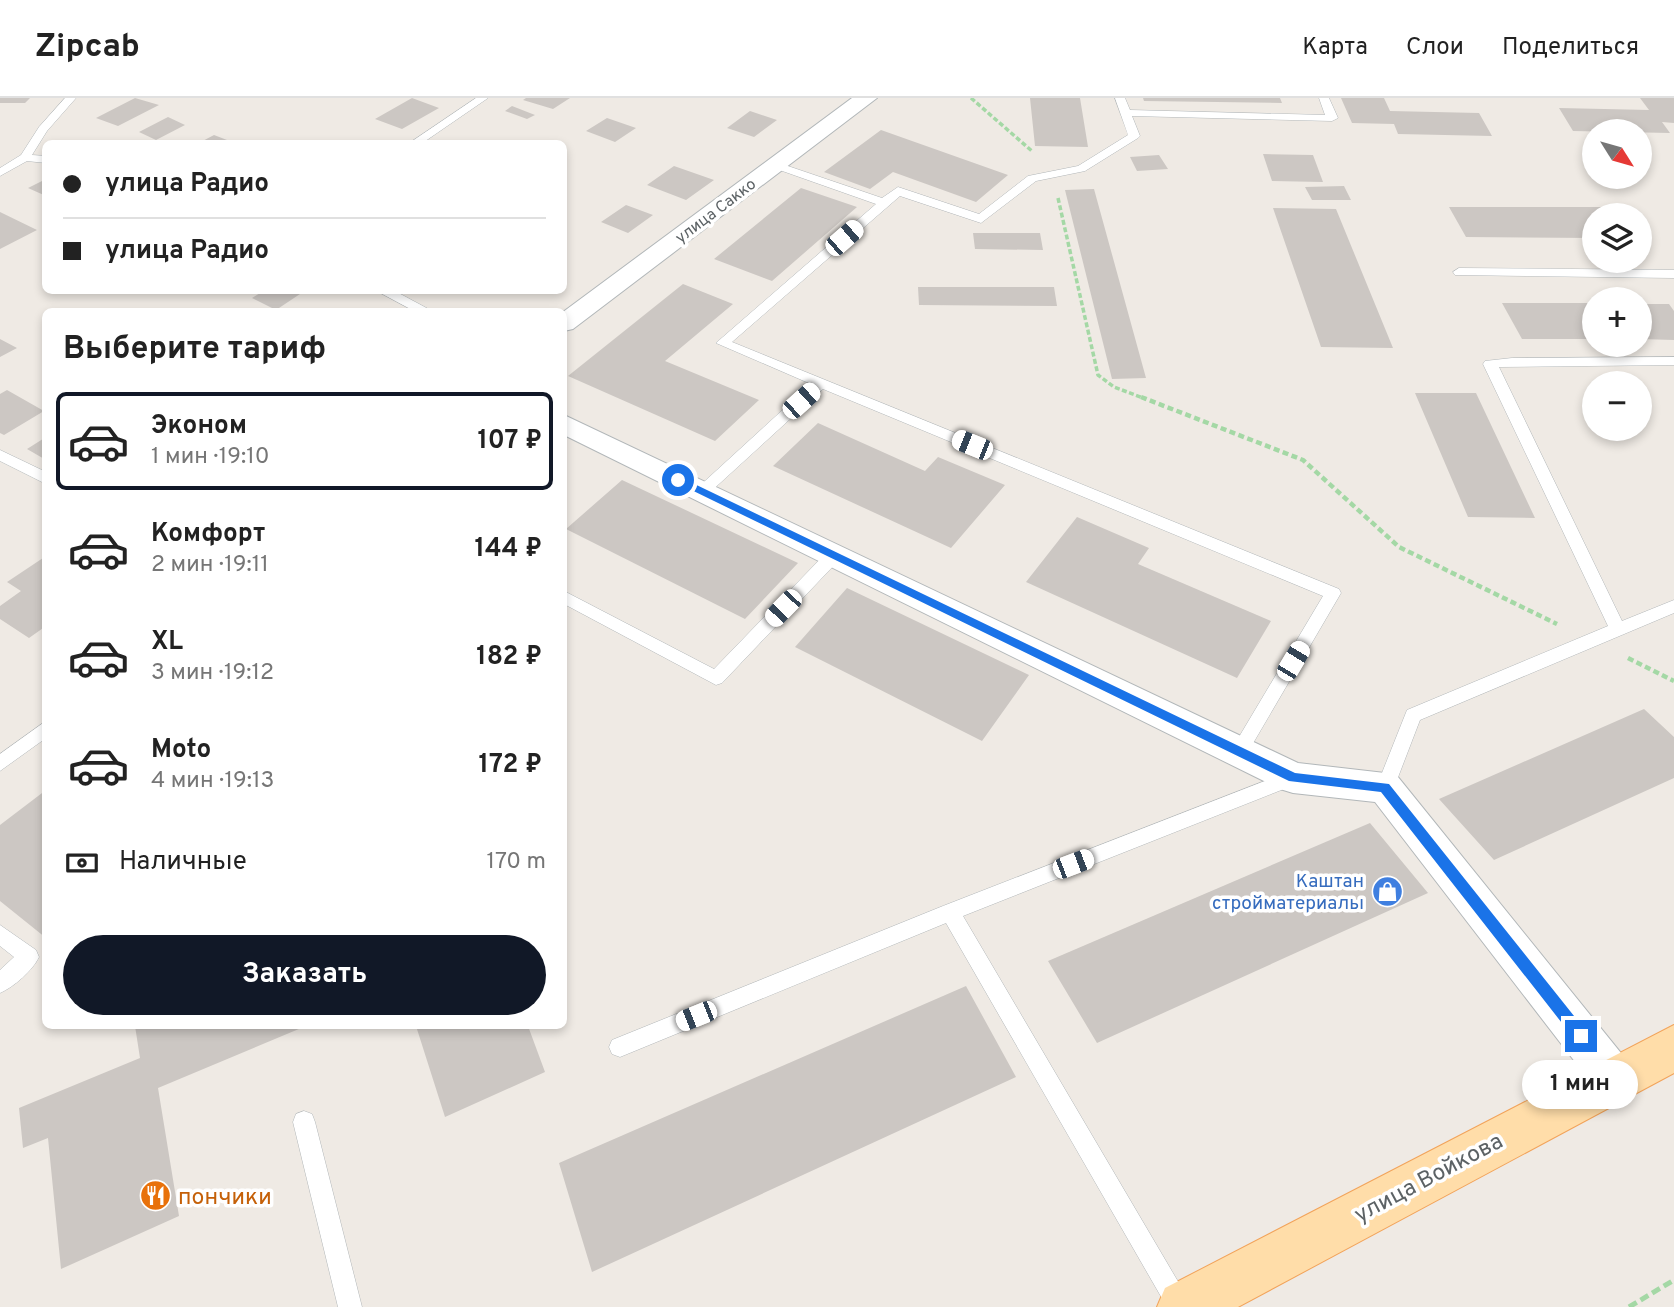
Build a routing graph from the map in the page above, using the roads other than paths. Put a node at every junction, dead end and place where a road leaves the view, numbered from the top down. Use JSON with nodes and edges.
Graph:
{"nodes":[{"id":1,"x":71,"y":98,"type":"edge"},
{"id":2,"x":483,"y":98,"type":"edge"},
{"id":3,"x":866,"y":98,"type":"edge"},
{"id":4,"x":1120,"y":98,"type":"edge"},
{"id":5,"x":1324,"y":98,"type":"edge"},
{"id":6,"x":1125,"y":113,"type":"junction"},
{"id":7,"x":419,"y":140,"type":"edge"},
{"id":8,"x":25,"y":157,"type":"junction"},
{"id":9,"x":42,"y":159,"type":"edge"},
{"id":10,"x":775,"y":165,"type":"junction"},
{"id":11,"x":0,"y":173,"type":"edge"},
{"id":12,"x":884,"y":203,"type":"junction"},
{"id":13,"x":1459,"y":272,"type":"dead end"},
{"id":14,"x":1674,"y":274,"type":"edge"},
{"id":15,"x":390,"y":294,"type":"edge"},
{"id":16,"x":419,"y":308,"type":"edge"},
{"id":17,"x":567,"y":321,"type":"edge"},
{"id":18,"x":1674,"y":361,"type":"edge"},
{"id":19,"x":821,"y":383,"type":"junction"},
{"id":20,"x":567,"y":425,"type":"edge"},
{"id":21,"x":0,"y":455,"type":"edge"},
{"id":22,"x":42,"y":477,"type":"edge"},
{"id":23,"x":702,"y":491,"type":"junction"},
{"id":24,"x":834,"y":555,"type":"junction"},
{"id":25,"x":567,"y":599,"type":"edge"},
{"id":26,"x":1674,"y":606,"type":"edge"},
{"id":27,"x":1618,"y":629,"type":"junction"},
{"id":28,"x":42,"y":731,"type":"edge"},
{"id":29,"x":1239,"y":751,"type":"junction"},
{"id":30,"x":0,"y":764,"type":"edge"},
{"id":31,"x":1293,"y":778,"type":"junction"},
{"id":32,"x":1385,"y":788,"type":"junction"},
{"id":33,"x":950,"y":912,"type":"junction"},
{"id":34,"x":0,"y":934,"type":"edge"},
{"id":35,"x":0,"y":983,"type":"edge"},
{"id":36,"x":620,"y":1047,"type":"dead end"},
{"id":37,"x":1674,"y":1048,"type":"edge"},
{"id":38,"x":1614,"y":1078,"type":"junction"},
{"id":39,"x":304,"y":1122,"type":"dead end"},
{"id":40,"x":350,"y":1307,"type":"edge"},
{"id":41,"x":1182,"y":1307,"type":"edge"}],
"edges":[{"from":1,"to":8,"type":"lane"},
{"from":2,"to":7,"type":"lane"},
{"from":3,"to":10,"type":"street","name":"улица Сакко"},
{"from":4,"to":6,"type":"lane"},
{"from":5,"to":6,"type":"lane"},
{"from":6,"to":12,"type":"lane"},
{"from":8,"to":9,"type":"lane"},
{"from":8,"to":11,"type":"lane"},
{"from":10,"to":12,"type":"lane"},
{"from":10,"to":17,"type":"street","name":"улица Сакко"},
{"from":12,"to":19,"type":"lane"},
{"from":13,"to":14,"type":"lane"},
{"from":15,"to":16,"type":"lane"},
{"from":18,"to":27,"type":"lane"},
{"from":19,"to":23,"type":"lane"},
{"from":19,"to":29,"type":"lane"},
{"from":20,"to":23,"type":"street"},
{"from":21,"to":22,"type":"lane"},
{"from":23,"to":24,"type":"street"},
{"from":24,"to":25,"type":"lane"},
{"from":24,"to":29,"type":"street"},
{"from":26,"to":27,"type":"lane"},
{"from":27,"to":32,"type":"lane"},
{"from":28,"to":30,"type":"lane"},
{"from":29,"to":31,"type":"street"},
{"from":31,"to":32,"type":"street"},
{"from":31,"to":33,"type":"lane"},
{"from":32,"to":38,"type":"street"},
{"from":33,"to":36,"type":"lane"},
{"from":33,"to":41,"type":"lane"},
{"from":34,"to":35,"type":"lane"},
{"from":37,"to":38,"type":"main road","name":"улица Войкова"},
{"from":38,"to":41,"type":"main road","name":"улица Войкова"},
{"from":39,"to":40,"type":"lane"}]}
